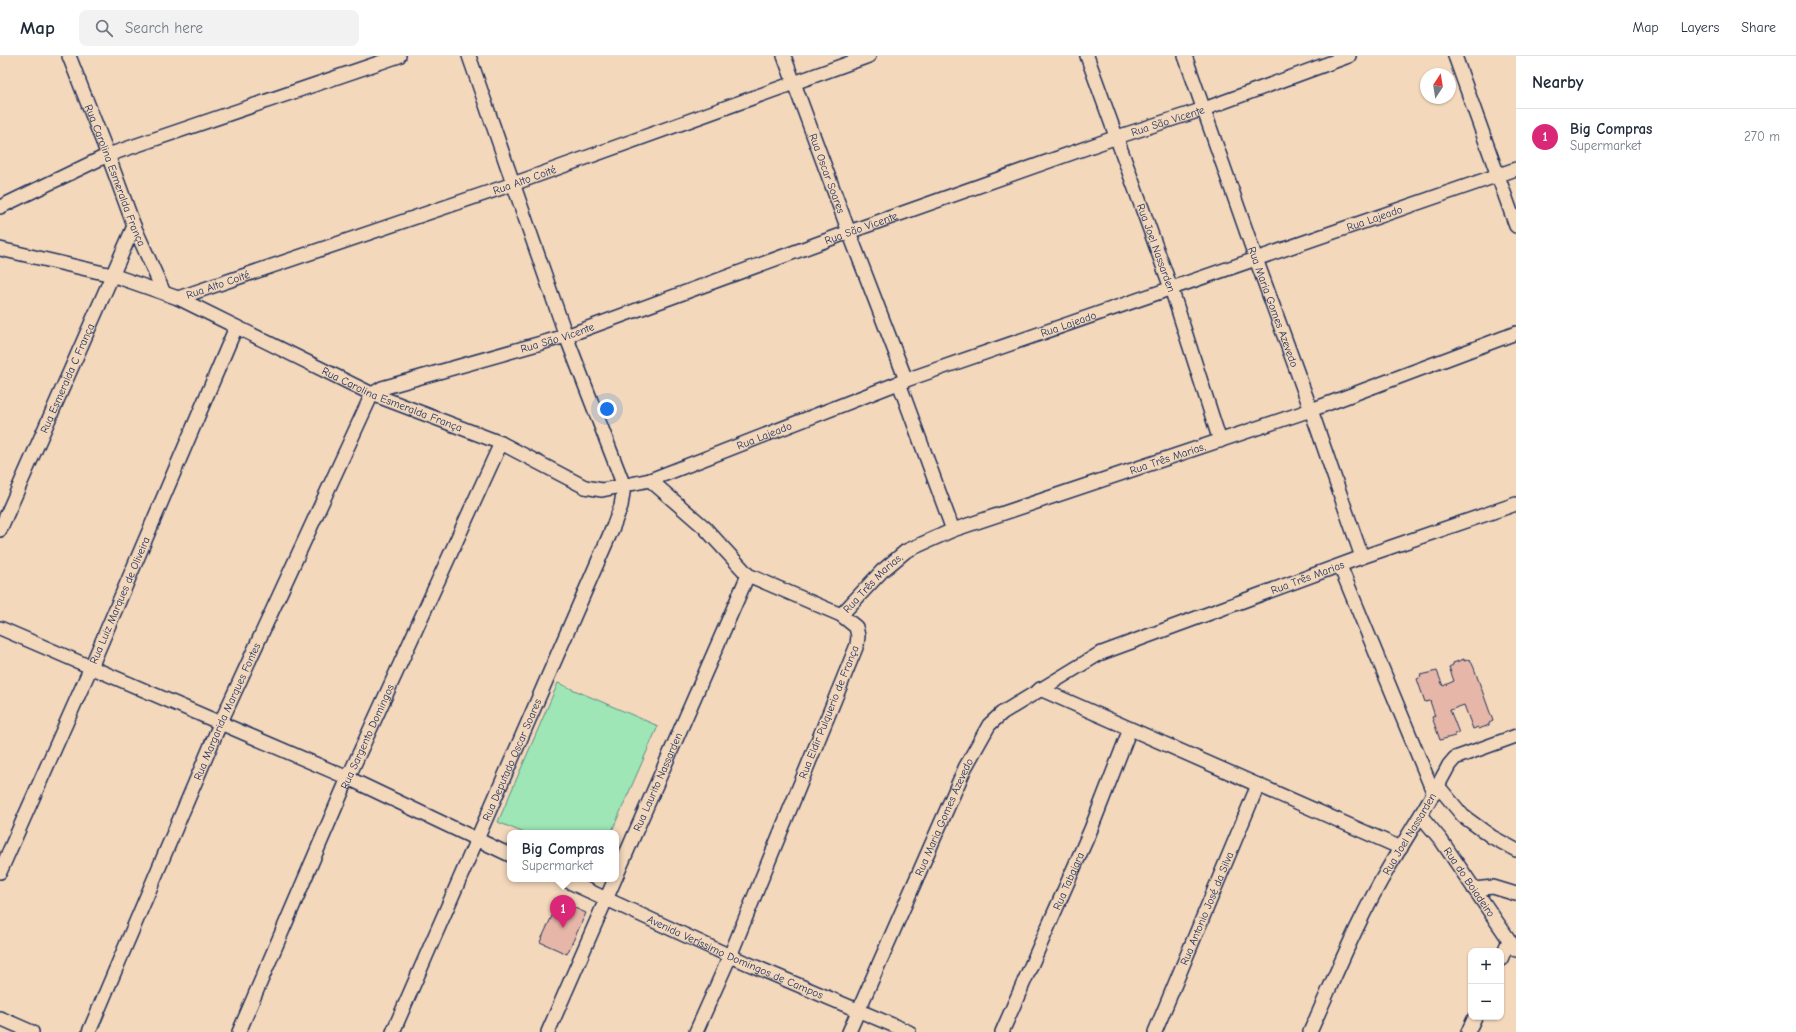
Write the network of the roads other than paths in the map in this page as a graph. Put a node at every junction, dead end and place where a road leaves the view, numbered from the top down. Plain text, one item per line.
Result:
1 (69, 56) edge
2 (399, 56) edge
3 (469, 56) edge
4 (784, 56) edge
5 (869, 56) edge
6 (1087, 56) edge
7 (1185, 56) edge
8 (1349, 56) edge
9 (1455, 56) edge
10 (794, 83) junction
11 (1204, 109) junction
12 (1117, 138) junction
13 (108, 155) junction
14 (1516, 169) edge
15 (1498, 176) junction
16 (513, 184) junction
17 (0, 207) edge
18 (134, 226) junction
19 (1516, 226) edge
20 (849, 232) junction
21 (0, 250) edge
22 (1256, 259) junction
23 (112, 275) junction
24 (1171, 288) junction
25 (164, 293) junction
26 (178, 298) junction
27 (236, 328) junction
28 (1516, 333) edge
29 (566, 336) junction
30 (903, 382) junction
31 (372, 394) junction
32 (1311, 410) junction
33 (1220, 441) junction
34 (501, 443) junction
35 (650, 480) junction
36 (624, 486) junction
37 (1516, 504) edge
38 (0, 530) edge
39 (953, 530) junction
40 (1362, 557) junction
41 (1340, 566) junction
42 (748, 575) junction
43 (841, 615) junction
44 (0, 628) edge
45 (1099, 654) joint
46 (91, 667) junction
47 (1040, 689) junction
48 (220, 724) junction
49 (1130, 729) junction
50 (1516, 736) edge
51 (348, 778) junction
52 (1258, 785) junction
53 (1436, 790) junction
54 (1421, 816) junction
55 (476, 840) junction
56 (1401, 848) junction
57 (1516, 850) edge
58 (507, 854) edge
59 (0, 872) edge
60 (619, 874) edge
61 (570, 882) edge
62 (615, 882) edge
63 (1474, 889) junction
64 (1516, 894) edge
65 (608, 899) junction
66 (1513, 945) edge
67 (730, 956) junction
68 (1504, 956) edge
69 (859, 1010) junction
70 (0, 1018) edge
71 (1474, 1020) edge
72 (32, 1032) edge
73 (89, 1032) edge
74 (239, 1032) edge
75 (393, 1032) edge
76 (548, 1032) edge
77 (696, 1032) edge
78 (849, 1032) edge
79 (909, 1032) edge
80 (1002, 1032) edge
81 (1155, 1032) edge
82 (1310, 1032) edge
83 (1468, 1032) edge

1 - 13 street, Rua Carolina Esmeralda França
2 - 13 street
3 - 16 street
4 - 10 street, Rua Oscar Soares
5 - 10 street, Rua Alto Coité
6 - 12 street, Rua Joel Nassarden
7 - 11 street, Rua Maria Gomes Azevedo
8 - 11 street, Rua São Vicente
9 - 15 street
10 - 16 street, Rua Alto Coité
10 - 20 street, Rua Oscar Soares
11 - 12 street, Rua São Vicente
11 - 22 street, Rua Maria Gomes Azevedo
12 - 20 street, Rua São Vicente
12 - 24 street, Rua Joel Nassarden
13 - 17 street
13 - 18 street, Rua Carolina Esmeralda França
14 - 15 street, Rua Lajeado
15 - 19 street
15 - 22 street, Rua Lajeado
16 - 26 street, Rua Alto Coité
16 - 29 street
18 - 23 street, Rua Esmeralda C França
18 - 25 street, Rua Carolina Esmeralda França
20 - 29 street, Rua São Vicente
20 - 30 street, Rua Oscar Soares
21 - 23 street, Rua Carolina Esmeralda França
22 - 24 street, Rua Lajeado
22 - 32 street, Rua Maria Gomes Azevedo
23 - 25 street, Rua Carolina Esmeralda França
23 - 38 street, Rua Esmeralda C França
24 - 30 street, Rua Lajeado
24 - 33 street, Rua Joel Nassarden
25 - 26 street, Rua Carolina Esmeralda França
26 - 27 street, Rua Carolina Esmeralda França
27 - 31 street, Rua Carolina Esmeralda França
27 - 46 street, Rua Luiz Marques de Oliveira
28 - 32 street, Rua Três Marias,
29 - 31 street, Rua São Vicente
29 - 36 street
30 - 35 street, Rua Lajeado
30 - 39 street, Rua Oscar Soares
31 - 34 street, Rua Carolina Esmeralda França
31 - 48 street, Rua Margarida Marques Fontes
32 - 33 street, Rua Três Marias,
32 - 40 street, Rua Maria Gomes Azevedo
33 - 39 street, Rua Três Marias,
34 - 36 street, Rua Carolina Esmeralda França
34 - 51 street, Rua Sargento Domingos
35 - 36 street, Rua Lajeado
35 - 42 street, Rua Eldir Pulquerio de França
36 - 55 street, Rua Deputado Oscar Soares
37 - 40 street, Rua Três Marias
39 - 43 street, Rua Três Marias,
40 - 41 street, Rua Três Marias
41 - 45 street, Rua Três Marias
41 - 53 street, Rua Joel Nassarden
42 - 43 street, Rua Eldir Pulquerio de França
42 - 60 street, Rua Laurito Nassarden
43 - 67 street, Rua Eldir Pulquerio de França
44 - 46 street
45 - 47 street, Rua Maria Gomes Azevedo
46 - 48 street
46 - 59 street, Rua Luiz Marques de Oliveira
47 - 49 street
47 - 69 street, Rua Maria Gomes Azevedo
48 - 51 street
48 - 73 street, Rua Margarida Marques Fontes
49 - 52 street
49 - 80 street, Rua Tabajara
50 - 53 street
51 - 55 street
51 - 74 street, Rua Sargento Domingos
52 - 56 street
52 - 81 street, Rua Antonio José da Silva
53 - 54 street, Rua Joel Nassarden
53 - 57 street
54 - 56 street, Rua Joel Nassarden
54 - 63 street, Rua do Boiadeiro
55 - 58 street
55 - 75 street, Rua Deputado Oscar Soares
56 - 82 street, Rua Joel Nassarden
61 - 65 street, Avenida Veríssimo Domingos de Campos
62 - 65 street, Rua Laurito Nassarden
63 - 64 street
63 - 66 street, Rua do Boiadeiro
65 - 67 street, Avenida Veríssimo Domingos de Campos
65 - 76 street, Rua Laurito Nassarden
66 - 68 street
67 - 69 street, Avenida Veríssimo Domingos de Campos
67 - 77 street, Rua Eldir Pulquerio de França
69 - 78 street, Rua Maria Gomes Azevedo
69 - 79 street, Avenida Veríssimo Domingos de Campos
70 - 72 street
71 - 83 street

